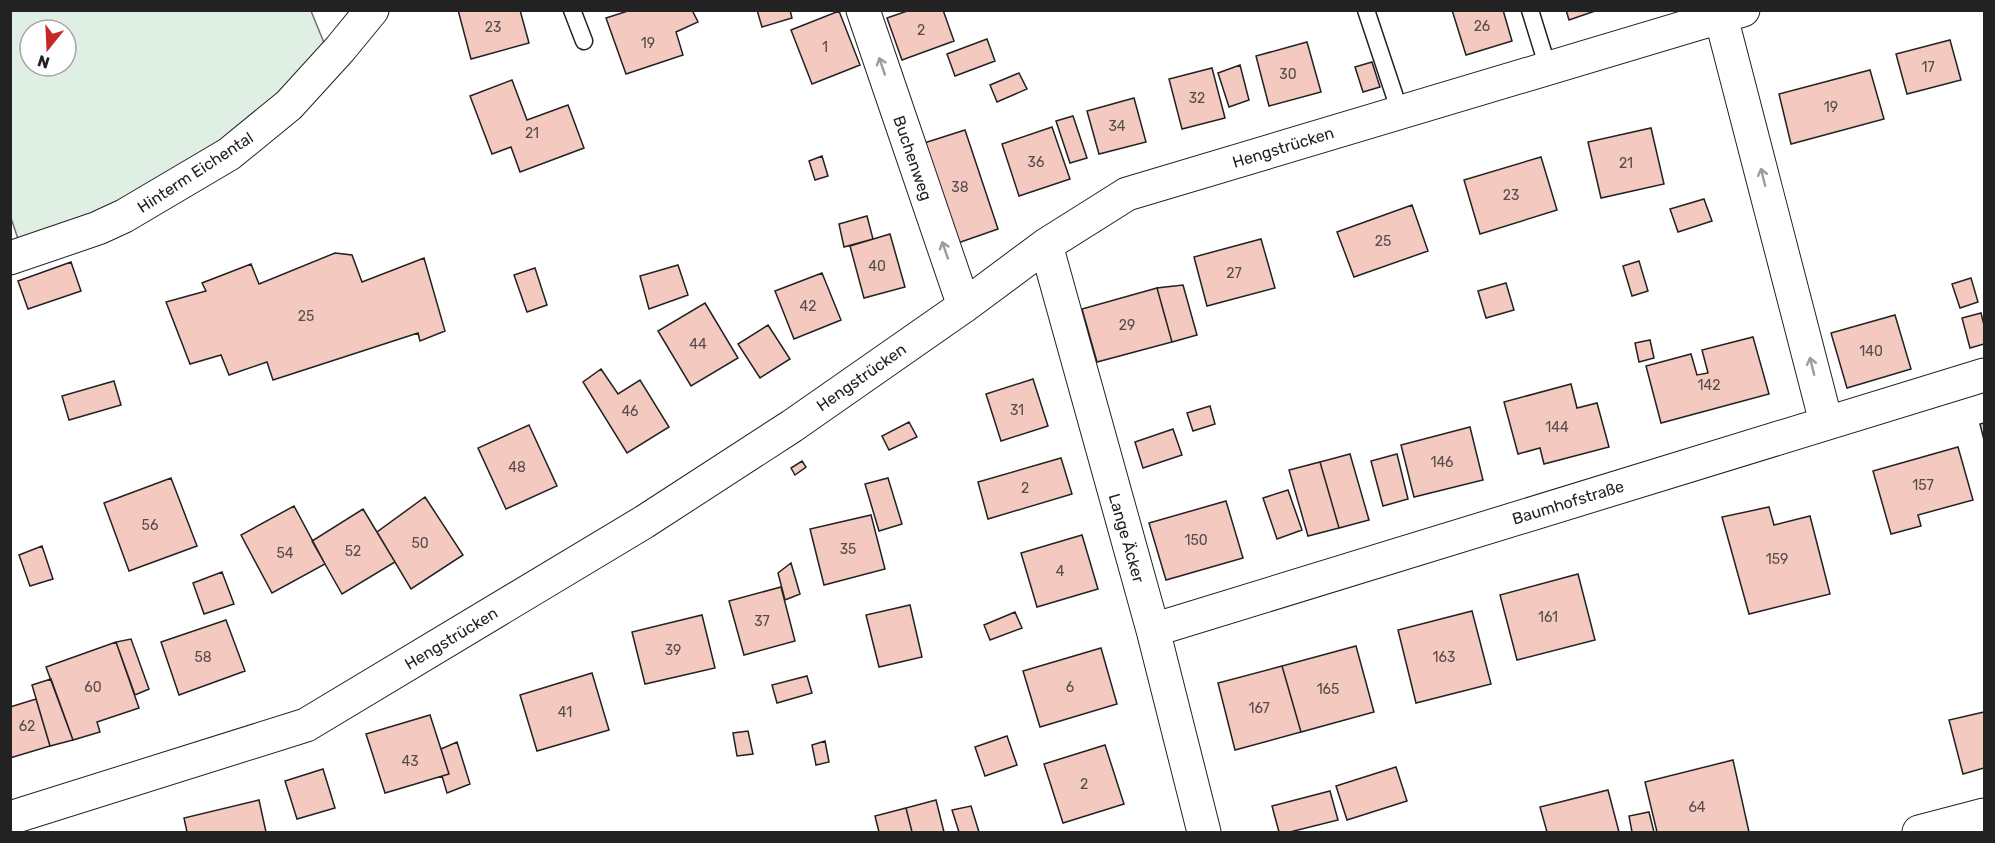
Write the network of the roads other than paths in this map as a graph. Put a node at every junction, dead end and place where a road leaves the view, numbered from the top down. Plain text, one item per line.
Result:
1 (372, 10) edge
2 (572, 10) edge
3 (863, 10) edge
4 (1366, 10) edge
5 (1530, 10) edge
6 (1732, 14) edge
7 (584, 41) dead end
8 (1548, 68) junction
9 (1400, 112) junction
10 (1046, 245) junction
11 (10, 258) edge
12 (964, 306) junction
13 (1984, 375) edge
14 (1826, 422) junction
15 (1153, 630) junction
16 (1984, 815) edge
17 (10, 818) edge
18 (1201, 832) edge
19 (1924, 832) edge

1 - 11 street, Hinterm Eichental
2 - 7 lane
12 -> 3 street, Buchenweg
4 - 9 lane
5 - 8 lane
6 - 8 street, Hengstrücken
14 -> 6 street
8 - 9 street, Hengstrücken
9 - 10 street, Hengstrücken
10 - 12 street, Hengstrücken
10 - 15 street, Lange Äcker
12 - 17 street, Hengstrücken
13 - 14 street, Baumhofstraße
14 - 15 street, Baumhofstraße
15 - 18 street, Lange Äcker
16 - 19 street

